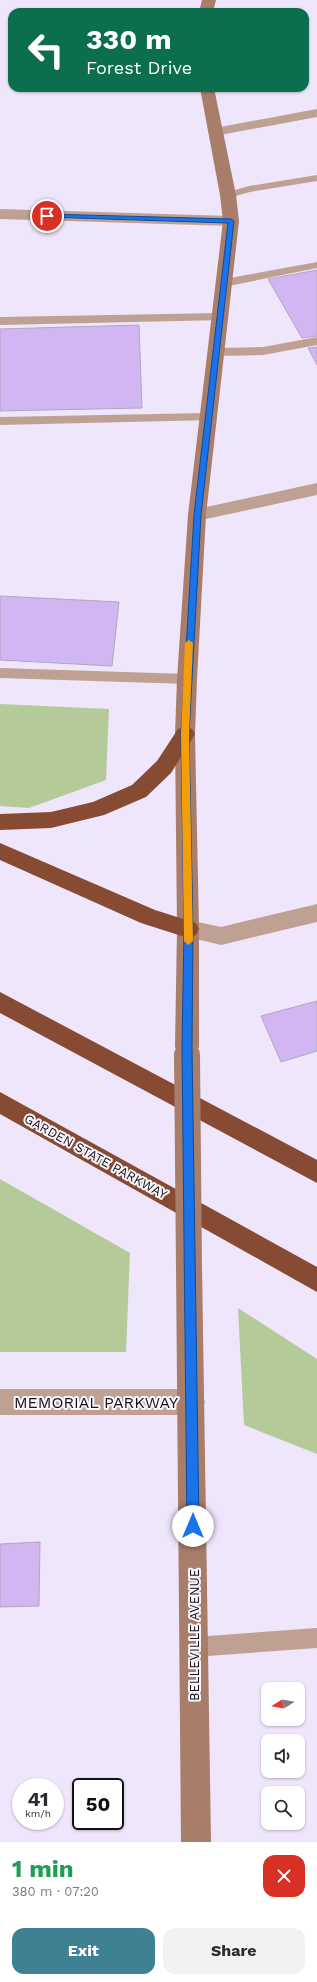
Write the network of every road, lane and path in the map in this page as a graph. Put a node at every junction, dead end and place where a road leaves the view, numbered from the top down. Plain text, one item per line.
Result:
1 (208, 92) edge
2 (317, 113) edge
3 (215, 132) junction
4 (317, 178) edge
5 (228, 195) junction
6 (0, 214) edge
7 (231, 221) junction
8 (317, 265) edge
9 (224, 283) junction
10 (220, 317) junction
11 (0, 321) edge
12 (317, 342) edge
13 (216, 352) junction
14 (208, 417) junction
15 (0, 421) edge
16 (317, 489) edge
17 (198, 515) junction
18 (0, 673) edge
19 (187, 679) junction
20 (185, 734) junction
21 (0, 822) edge
22 (0, 851) edge
23 (317, 913) edge
24 (188, 929) junction
25 (0, 1002) edge
26 (0, 1102) edge
27 (317, 1172) edge
28 (317, 1280) edge
29 (0, 1402) edge
30 (192, 1402) junction
31 (317, 1638) edge
32 (194, 1647) junction
33 (196, 1842) edge

1 - 3 main road, BELLEVILLE AVENUE
2 - 3 street
3 - 5 main road, BELLEVILLE AVENUE
4 - 5 lane
5 - 7 main road, BELLEVILLE AVENUE
6 - 7 street
7 - 9 main road, BELLEVILLE AVENUE
8 - 9 lane
9 - 10 main road, BELLEVILLE AVENUE
10 - 11 lane
10 - 13 main road, BELLEVILLE AVENUE
12 - 13 lane
13 - 14 main road, BELLEVILLE AVENUE
14 - 15 lane
14 - 17 main road, BELLEVILLE AVENUE
16 - 17 street
17 - 19 main road, BELLEVILLE AVENUE
18 - 19 lane
19 - 20 main road, BELLEVILLE AVENUE
20 - 21 highway
20 - 24 main road, BELLEVILLE AVENUE
22 - 24 highway
23 - 24 street
24 - 30 main road, BELLEVILLE AVENUE, bridge
25 - 27 highway
26 - 28 highway, GARDEN STATE PARKWAY
29 - 30 street, MEMORIAL PARKWAY
30 - 32 main road, BELLEVILLE AVENUE
31 - 32 lane
32 - 33 main road, BELLEVILLE AVENUE

